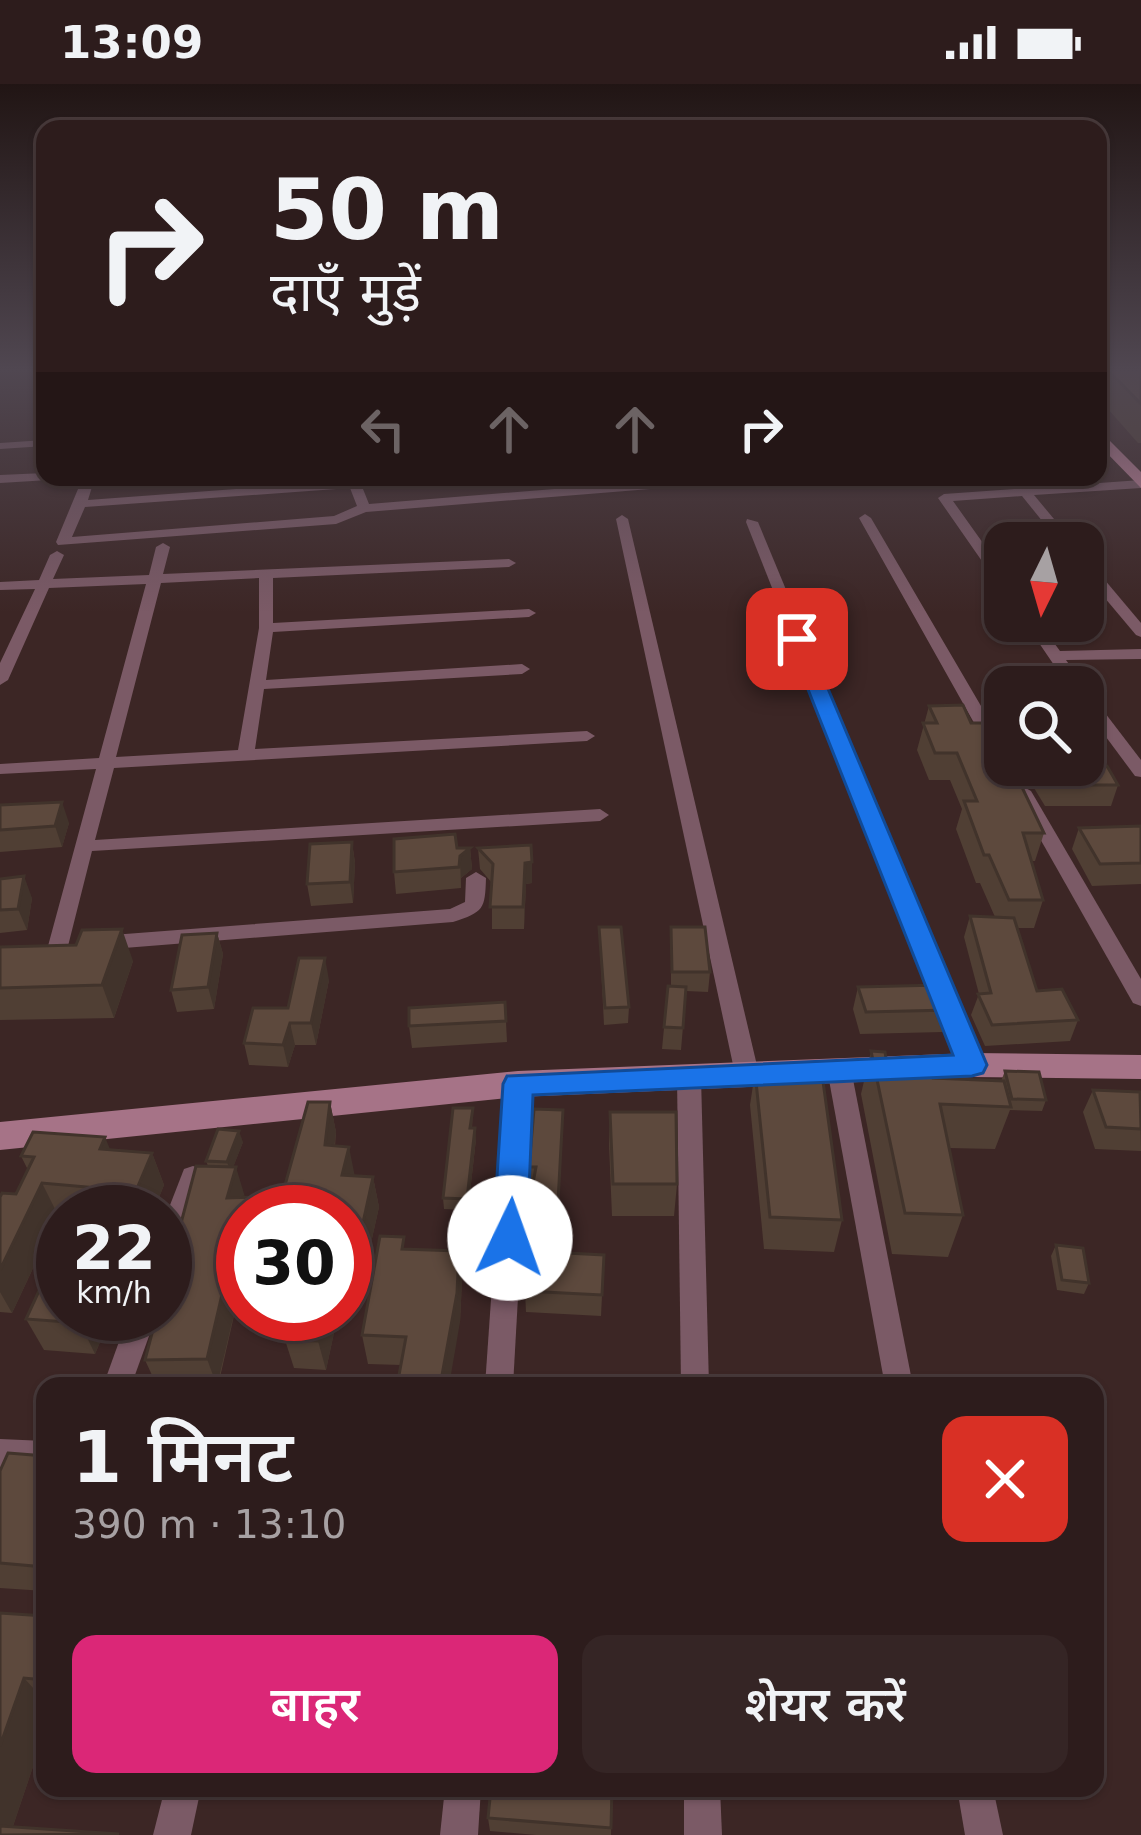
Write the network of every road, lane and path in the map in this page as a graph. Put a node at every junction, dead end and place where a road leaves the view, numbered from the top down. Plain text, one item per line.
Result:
1 (1112, 450) edge
2 (36, 477) edge
3 (0, 479) edge
4 (1141, 483) edge
5 (1107, 485) edge
6 (85, 486) edge
7 (286, 486) edge
8 (356, 486) edge
9 (637, 486) edge
10 (1097, 486) edge
11 (1024, 491) junction
12 (80, 504) junction
13 (364, 508) junction
14 (865, 518) dead end
15 (622, 519) dead end
16 (752, 522) dead end
17 (1049, 522) edge
18 (163, 547) dead end
19 (984, 547) edge
20 (57, 555) dead end
21 (509, 562) dead end
22 (266, 572) junction
23 (155, 577) junction
24 (44, 583) junction
25 (0, 586) edge
26 (1104, 588) edge
27 (529, 613) dead end
28 (266, 628) junction
29 (1141, 632) edge
30 (1046, 642) edge
31 (1141, 654) edge
32 (1056, 656) junction
33 (1063, 666) edge
34 (522, 669) dead end
35 (0, 680) edge
36 (257, 685) junction
37 (1104, 723) edge
38 (984, 726) edge
39 (586, 736) dead end
40 (246, 754) junction
41 (106, 763) junction
42 (0, 769) edge
43 (1141, 772) edge
44 (1019, 786) edge
45 (600, 815) dead end
46 (85, 846) junction
47 (476, 878) dead end
48 (1141, 998) edge
49 (972, 1065) junction
50 (1141, 1067) edge
51 (839, 1070) junction
52 (747, 1074) junction
53 (689, 1077) junction
54 (518, 1084) junction
55 (0, 1136) edge
56 (193, 1176) edge
57 (190, 1185) edge
58 (133, 1341) edge
59 (120, 1377) edge
60 (500, 1377) edge
61 (695, 1377) edge
62 (897, 1377) edge
63 (36, 1457) edge
64 (2, 1459) edge
65 (180, 1797) edge
66 (462, 1797) edge
67 (701, 1797) edge
68 (977, 1797) edge
69 (172, 1835) edge
70 (459, 1835) edge
71 (703, 1835) edge
72 (984, 1835) edge

1 - 4 main road
2 - 3 street
4 - 5 street
6 - 12 street
7 - 12 street
8 - 13 street
9 - 13 street
10 - 11 street
11 - 17 street
11 - 19 street
12 - 13 street
14 - 38 street
15 - 52 street
16 - 49 street
18 - 23 street
20 - 24 street
21 - 22 street
22 - 23 street
22 - 28 street
23 - 24 street
23 - 41 street
24 - 25 street
24 - 35 street
26 - 29 street
27 - 28 street
28 - 36 street
30 - 32 street
31 - 32 street
32 - 33 street
34 - 36 street
36 - 40 street
37 - 43 street
39 - 40 street
40 - 41 street
41 - 42 street
41 - 46 street
44 - 48 street
45 - 46 street
46 - 47 street
49 - 50 main road
49 - 51 main road
51 - 52 main road
51 - 62 street
52 - 53 main road
53 - 54 main road
53 - 61 street
54 - 55 main road
54 - 60 street
56 - 57 street
58 - 59 street
63 - 64 street
65 - 69 street
66 - 70 street
67 - 71 street
68 - 72 street

